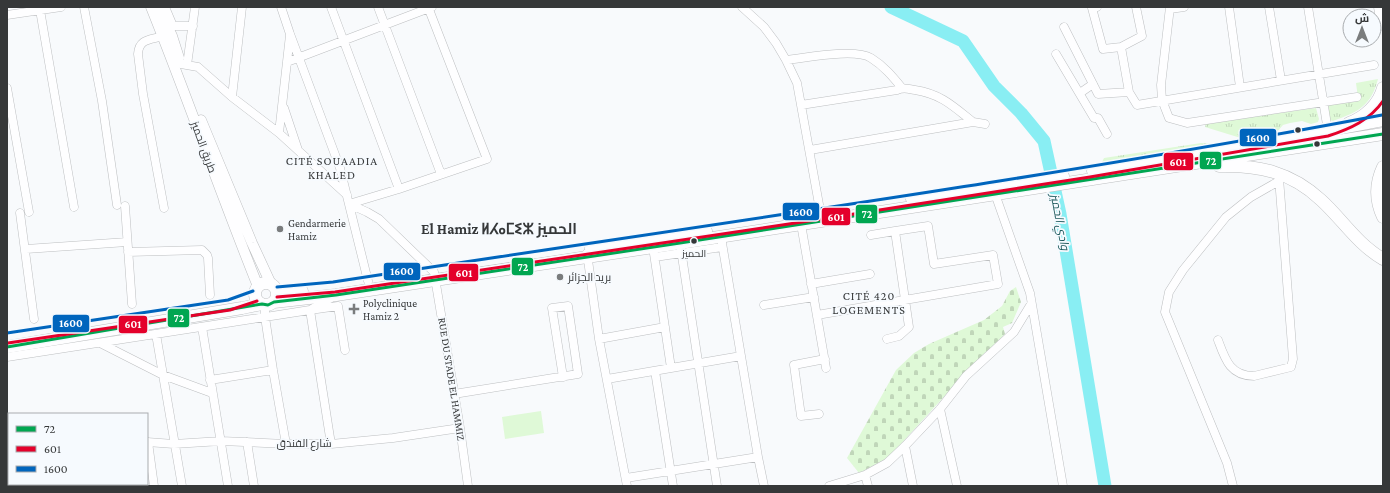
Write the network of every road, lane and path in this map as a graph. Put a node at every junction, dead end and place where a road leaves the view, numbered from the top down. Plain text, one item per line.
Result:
1 (61, 7) edge
2 (84, 7) edge
3 (151, 7) edge
4 (158, 7) edge
5 (166, 7) edge
6 (195, 7) edge
7 (242, 7) edge
8 (281, 7) edge
9 (331, 7) edge
10 (378, 7) edge
11 (430, 7) edge
12 (742, 7) edge
13 (1097, 7) edge
14 (1136, 7) edge
15 (1184, 7) edge
16 (1229, 7) edge
17 (1269, 7) edge
18 (1308, 7) edge
19 (1380, 7) edge
20 (1170, 8) edge
21 (40, 10) junction
22 (7, 15) edge
23 (1383, 24) edge
24 (385, 25) junction
25 (193, 26) junction
26 (1064, 27) dead end
27 (168, 29) junction
28 (290, 34) junction
29 (344, 40) junction
30 (1121, 47) junction
31 (1056, 54) dead end
32 (299, 58) junction
33 (786, 60) junction
34 (286, 62) junction
35 (184, 64) junction
36 (1374, 65) dead end
37 (1319, 75) junction
38 (1281, 80) junction
39 (1093, 84) junction
40 (1240, 87) junction
41 (7, 88) edge
42 (902, 88) junction
43 (1383, 88) edge
44 (1129, 92) junction
45 (1080, 93) junction
46 (1357, 97) dead end
47 (232, 98) junction
48 (1162, 100) junction
49 (1323, 102) junction
50 (283, 105) junction
51 (801, 105) junction
52 (1383, 120) edge
53 (973, 122) junction
54 (985, 124) dead end
55 (1328, 131) junction
56 (279, 133) junction
57 (1107, 134) dead end
58 (1383, 134) edge
59 (810, 150) junction
60 (298, 151) junction
61 (1176, 166) junction
62 (1383, 167) edge
63 (441, 174) junction
64 (1094, 175) junction
65 (1279, 178) junction
66 (399, 189) junction
67 (994, 191) junction
68 (347, 195) junction
69 (349, 204) junction
70 (74, 207) dead end
71 (164, 208) dead end
72 (30, 212) dead end
73 (20, 213) dead end
74 (821, 217) junction
75 (1383, 217) edge
76 (801, 224) junction
77 (895, 231) junction
78 (871, 235) dead end
79 (127, 242) junction
80 (721, 242) junction
81 (680, 248) junction
82 (26, 249) junction
83 (128, 252) junction
84 (586, 252) junction
85 (654, 252) junction
86 (1383, 259) edge
87 (870, 274) dead end
88 (435, 275) junction
89 (368, 281) junction
90 (812, 284) junction
91 (268, 292) junction
92 (210, 295) dead end
93 (336, 295) junction
94 (814, 297) junction
95 (906, 300) junction
96 (132, 304) dead end
97 (1031, 304) junction
98 (764, 305) dead end
99 (310, 310) junction
100 (817, 315) junction
101 (265, 317) junction
102 (34, 319) dead end
103 (202, 327) junction
104 (665, 327) junction
105 (156, 334) junction
106 (7, 338) edge
107 (599, 339) junction
108 (886, 339) dead end
109 (1218, 340) dead end
110 (100, 343) junction
111 (7, 347) edge
112 (345, 350) dead end
113 (740, 356) junction
114 (7, 357) edge
115 (698, 363) junction
116 (671, 368) junction
117 (273, 370) junction
118 (655, 371) junction
119 (163, 375) junction
120 (563, 377) junction
121 (606, 379) junction
122 (210, 380) junction
123 (212, 393) junction
124 (454, 394) junction
125 (940, 408) junction
126 (819, 414) dead end
127 (460, 428) junction
128 (221, 441) junction
129 (148, 442) edge
130 (247, 442) junction
131 (174, 444) junction
132 (286, 444) junction
133 (331, 444) junction
134 (905, 446) junction
135 (148, 448) edge
136 (758, 457) junction
137 (713, 464) junction
138 (670, 472) junction
139 (865, 474) junction
140 (626, 482) edge
141 (154, 486) edge
142 (182, 486) edge
143 (228, 486) edge
144 (254, 486) edge
145 (468, 486) edge
146 (673, 486) edge
147 (717, 486) edge
148 (764, 486) edge
149 (829, 486) edge
150 (868, 486) edge
151 (913, 486) edge
152 (957, 486) edge
153 (1063, 486) edge
154 (1233, 486) edge

1 - 21 street
2 - 79 street
3 - 27 main road, طريق الحميز
4 - 27 main road, طريق الحميز
5 - 27 street
6 - 25 street
7 - 47 street
8 - 28 street
9 - 29 street
10 - 24 street
11 - 24 street
11 - 63 street
12 - 33 street
13 - 30 street
14 - 30 street
15 - 20 street
16 - 40 street
17 - 38 street
18 - 37 street
19 - 23 highway
20 - 48 street
21 - 22 street
21 - 70 street
24 - 29 street
24 - 63 street
25 - 27 street
25 - 35 street
26 - 39 street
27 - 35 main road, طريق الحميز
27 - 71 street
27 - 91 main road, طريق الحميز
28 - 32 street
28 - 34 street
29 - 32 street
29 - 66 street
30 - 44 street
31 - 45 street
32 - 34 street
32 - 68 street
33 - 42 street
33 - 51 street
34 - 50 street
35 - 47 street
35 - 91 main road, طريق الحميز
36 - 37 street
37 - 38 street
37 - 49 street
38 - 40 street
39 - 44 street
39 - 45 street
40 - 48 street
41 - 72 street
42 - 51 street
42 - 53 street
43 - 55 highway
44 - 48 street
45 - 57 street
46 - 49 street
47 - 56 street
48 - 49 street
49 - 55 street
50 - 56 street
50 - 60 street
51 - 59 street
52 - 55 highway
53 - 54 street
53 - 59 street
55 - 64 highway
56 - 60 street
58 - 61 highway
59 - 74 street
60 - 68 street
61 - 64 highway
61 - 65 highway
62 - 75 highway
63 - 66 street
64 - 67 highway
65 - 86 highway
65 - 109 street
65 - 154 street
66 - 69 street
67 - 74 highway
67 - 97 street
68 - 69 street
69 - 88 street
69 - 89 street
73 - 82 street
74 - 76 highway
74 - 84 highway
76 - 80 highway
76 - 90 street
77 - 78 street
77 - 95 street
77 - 95 street
79 - 82 street
79 - 83 street
80 - 81 highway
80 - 113 street
81 - 85 highway
81 - 115 street
82 - 102 street
83 - 92 street
83 - 96 street
84 - 85 highway
84 - 88 highway
84 - 107 street
85 - 104 street
87 - 90 street
88 - 89 highway
88 - 93 highway
88 - 124 street, RUE DU STADE EL HAMMIZ
89 - 91 highway
90 - 94 street
91 - 93 highway
91 - 101 street
91 - 106 highway
91 - 111 highway
93 - 99 street
94 - 98 street
94 - 100 street
95 - 100 street
95 - 108 street
97 - 125 street
97 - 153 street
99 - 101 street
99 - 112 street
99 - 133 street
100 - 126 street
101 - 103 street
101 - 117 street
103 - 105 street
103 - 122 street
104 - 107 street
104 - 116 street
105 - 110 street
105 - 119 street
107 - 121 street
110 - 114 street
110 - 119 street
113 - 115 street
113 - 136 street
115 - 116 street
115 - 137 street
116 - 118 street
117 - 122 street
117 - 132 street
118 - 121 street
118 - 138 street
119 - 123 street
119 - 131 street
120 - 120 street
120 - 124 street
121 - 140 street
122 - 123 street
123 - 128 street
124 - 127 street, RUE DU STADE EL HAMMIZ
125 - 134 street
125 - 152 street
127 - 133 street, شارع الفندق
127 - 145 street, RUE DU STADE EL HAMMIZ
128 - 130 street, شارع الفندق
128 - 131 street, شارع الفندق
128 - 143 street
129 - 131 street, شارع الفندق
130 - 132 street, شارع الفندق
130 - 144 street
131 - 142 street
132 - 133 street, شارع الفندق
134 - 139 street
134 - 151 street
135 - 141 street
136 - 137 street
136 - 148 street
137 - 138 street
137 - 147 street
138 - 140 street
138 - 146 street
139 - 149 street
139 - 150 street

